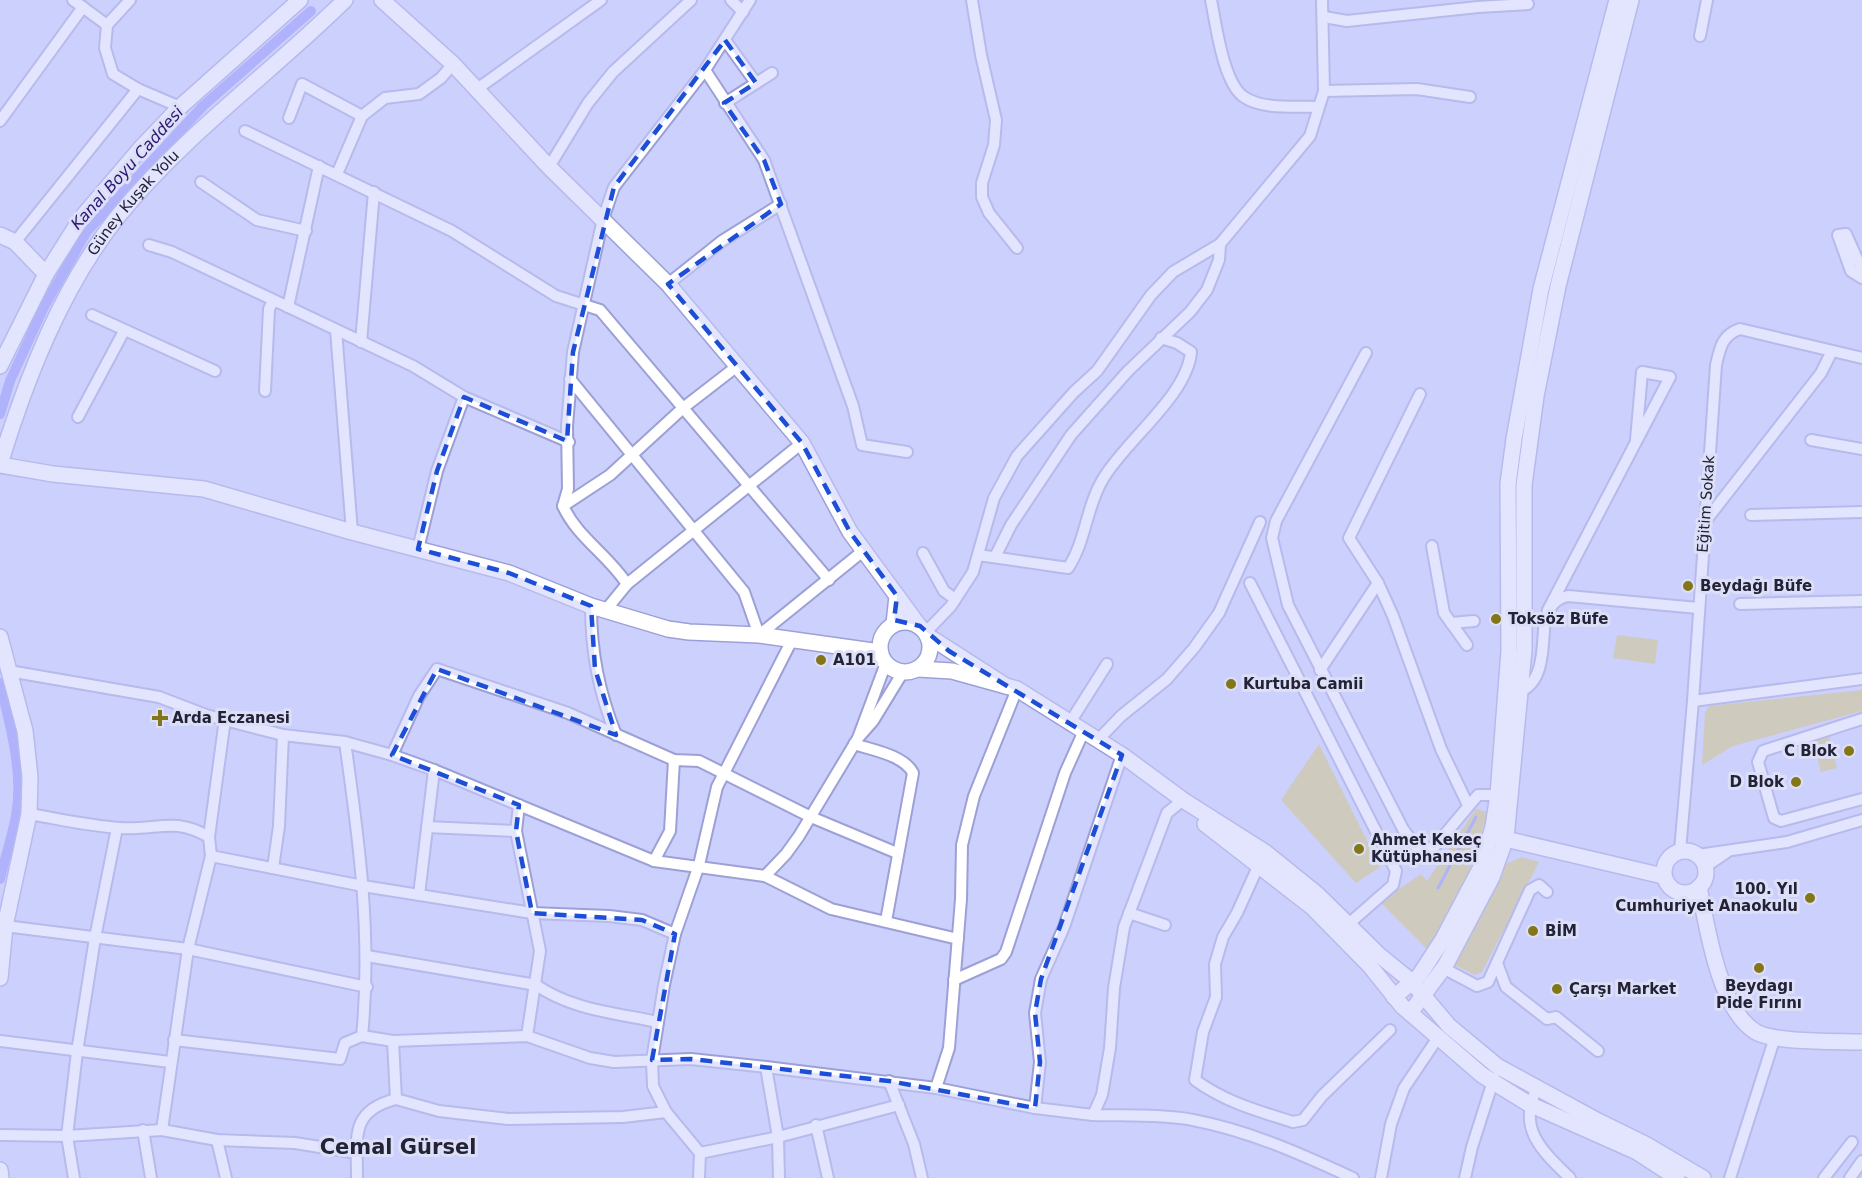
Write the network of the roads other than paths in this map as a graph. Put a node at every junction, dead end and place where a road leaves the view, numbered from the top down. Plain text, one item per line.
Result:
1 (73, 0) edge
2 (130, 0) edge
3 (300, 0) edge
4 (382, 0) edge
5 (691, 0) edge
6 (731, 0) edge
7 (750, 0) edge
8 (972, 0) edge
9 (1211, 0) edge
10 (1322, 0) edge
11 (1617, 0) edge
12 (1631, 0) edge
13 (1707, 0) edge
14 (593, 2) edge
15 (337, 4) edge
16 (1528, 4) dead end
17 (83, 7) junction
18 (743, 12) junction
19 (1324, 18) junction
20 (107, 25) junction
21 (1700, 36) dead end
22 (725, 40) junction
23 (453, 64) junction
24 (705, 70) junction
25 (772, 73) dead end
26 (756, 83) junction
27 (138, 89) junction
28 (477, 89) junction
29 (1324, 91) junction
30 (1470, 97) dead end
31 (725, 103) junction
32 (180, 107) junction
33 (1318, 107) junction
34 (362, 116) junction
35 (289, 118) dead end
36 (0, 121) edge
37 (245, 131) dead end
38 (319, 166) junction
39 (549, 167) junction
40 (337, 174) junction
41 (201, 182) dead end
42 (374, 192) junction
43 (781, 204) junction
44 (603, 219) junction
45 (306, 231) junction
46 (0, 235) edge
47 (15, 242) junction
48 (149, 244) dead end
49 (1220, 244) junction
50 (1017, 248) dead end
51 (1862, 270) edge
52 (46, 274) junction
53 (1862, 278) edge
54 (668, 284) junction
55 (273, 301) junction
56 (582, 304) junction
57 (288, 307) junction
58 (92, 315) dead end
59 (336, 330) junction
60 (124, 331) junction
61 (1161, 338) junction
62 (361, 342) junction
63 (1832, 351) junction
64 (1366, 353) dead end
65 (1862, 358) edge
66 (0, 366) edge
67 (736, 367) junction
68 (214, 371) dead end
69 (570, 379) junction
70 (265, 391) dead end
71 (1420, 394) dead end
72 (464, 397) junction
73 (683, 408) junction
74 (78, 417) dead end
75 (1636, 440) junction
76 (1811, 440) dead end
77 (569, 442) junction
78 (802, 443) junction
79 (3, 445) edge
80 (1862, 449) edge
81 (632, 452) junction
82 (907, 452) dead end
83 (0, 464) edge
84 (748, 487) junction
85 (563, 506) junction
86 (1862, 512) edge
87 (1751, 514) dead end
88 (1260, 522) dead end
89 (1704, 523) junction
90 (352, 532) junction
91 (695, 532) junction
92 (1432, 546) dead end
93 (418, 549) junction
94 (863, 551) junction
95 (923, 553) dead end
96 (978, 555) junction
97 (995, 557) junction
98 (829, 580) junction
99 (1250, 582) dead end
100 (1378, 583) junction
101 (627, 584) junction
102 (897, 596) junction
103 (955, 599) junction
104 (1862, 601) edge
105 (1740, 604) dead end
106 (1698, 608) junction
107 (598, 609) junction
108 (1548, 610) junction
109 (1474, 621) dead end
110 (1451, 623) junction
111 (894, 624) junction
112 (924, 631) junction
113 (759, 635) junction
114 (0, 637) edge
115 (792, 640) junction
116 (1467, 645) dead end
117 (883, 657) junction
118 (1107, 664) dead end
119 (918, 669) junction
120 (1320, 670) junction
121 (9, 671) junction
122 (903, 672) junction
123 (1862, 679) edge
124 (1011, 688) junction
125 (1521, 691) junction
126 (1693, 701) junction
127 (1862, 718) edge
128 (225, 719) junction
129 (1069, 724) junction
130 (1083, 732) junction
131 (283, 735) junction
132 (616, 735) junction
133 (856, 741) junction
134 (1097, 741) junction
135 (345, 742) junction
136 (392, 755) junction
137 (1122, 755) junction
138 (674, 760) junction
139 (434, 770) junction
140 (723, 773) junction
141 (1498, 795) junction
142 (1862, 799) edge
143 (1183, 800) junction
144 (519, 805) junction
145 (1468, 805) junction
146 (28, 814) junction
147 (811, 818) junction
148 (1862, 820) edge
149 (427, 827) junction
150 (117, 828) junction
151 (516, 831) junction
152 (209, 837) junction
153 (1499, 837) junction
154 (1265, 852) junction
155 (897, 853) junction
156 (211, 856) junction
157 (1693, 856) junction
158 (654, 861) junction
159 (699, 865) junction
160 (1258, 866) junction
161 (273, 868) junction
162 (1664, 869) junction
163 (765, 876) junction
164 (363, 886) junction
165 (1693, 890) junction
166 (1547, 892) dead end
167 (419, 895) junction
168 (532, 913) junction
169 (1129, 913) junction
170 (886, 921) junction
171 (1165, 925) dead end
172 (5, 926) junction
173 (1343, 929) junction
174 (675, 934) junction
175 (95, 938) junction
176 (958, 939) junction
177 (188, 949) junction
178 (367, 956) junction
179 (1497, 963) junction
180 (1443, 968) junction
181 (0, 978) edge
182 (954, 980) junction
183 (1411, 981) junction
184 (536, 985) junction
185 (367, 987) junction
186 (1425, 995) junction
187 (1395, 996) junction
188 (1410, 1013) junction
189 (658, 1022) junction
190 (1390, 1030) dead end
191 (362, 1036) junction
192 (527, 1036) junction
193 (1439, 1036) junction
194 (1775, 1036) junction
195 (174, 1040) junction
196 (0, 1041) edge
197 (393, 1041) junction
198 (1862, 1042) edge
199 (1598, 1051) dead end
200 (77, 1052) junction
201 (652, 1060) junction
202 (170, 1062) junction
203 (1497, 1066) junction
204 (766, 1067) junction
205 (889, 1081) junction
206 (1493, 1082) junction
207 (936, 1088) junction
208 (1538, 1088) junction
209 (396, 1099) junction
210 (1529, 1104) junction
211 (899, 1105) junction
212 (1035, 1108) junction
213 (666, 1112) junction
214 (1092, 1115) junction
215 (816, 1125) junction
216 (143, 1130) junction
217 (162, 1130) junction
218 (0, 1135) edge
219 (67, 1136) junction
220 (778, 1137) junction
221 (217, 1140) junction
222 (1852, 1142) dead end
223 (357, 1153) junction
224 (700, 1153) junction
225 (1862, 1161) edge
226 (0, 1170) edge
227 (1, 1178) edge
228 (74, 1178) edge
229 (151, 1178) edge
230 (226, 1178) edge
231 (357, 1178) edge
232 (699, 1178) edge
233 (778, 1178) edge
234 (828, 1178) edge
235 (922, 1178) edge
236 (1353, 1178) edge
237 (1382, 1178) edge
238 (1465, 1178) edge
239 (1570, 1178) edge
240 (1677, 1178) edge
241 (1704, 1178) edge
242 (1730, 1178) edge
243 (1824, 1178) edge
244 (1850, 1178) edge

1 - 17 street
2 - 20 street
3 - 32 main road, Güney Kuşak Yolu
4 - 23 main road
5 - 39 street
6 - 18 street
7 - 18 street
8 - 50 street
9 - 33 street
10 - 19 street
11 - 141 main road
12 - 125 main road
13 - 21 street
14 - 28 street
15 - 79 main road, Güney Kuşak Yolu
16 - 19 street
17 - 20 street
17 - 36 street
18 - 22 street
19 - 29 street
20 - 27 street
22 - 24 street
22 - 26 street
23 - 28 main road
23 - 34 street
24 - 31 street
24 - 44 street
25 - 26 street
26 - 31 street
27 - 32 street
27 - 47 street
28 - 39 main road
29 - 30 street
29 - 33 street
31 - 43 street
32 - 52 main road, Güney Kuşak Yolu
33 - 49 street
34 - 35 street
34 - 40 street
37 - 38 street
38 - 40 street
38 - 45 street
39 - 44 main road
40 - 42 street
41 - 45 street
42 - 56 street
42 - 62 street
43 - 54 street
43 - 82 street
44 - 54 main road
44 - 56 street
45 - 57 street
46 - 47 main road
47 - 52 main road
48 - 55 street
49 - 61 street
49 - 96 street
51 - 53 street
52 - 66 main road, Güney Kuşak Yolu
54 - 67 main road
55 - 57 street
55 - 70 street
56 - 69 street
56 - 73 street
57 - 59 street
58 - 60 street
59 - 62 street
59 - 90 street
60 - 68 street
60 - 74 street
61 - 97 street
61 - 97 street
62 - 72 street
63 - 65 street, Eğitim Sokak
63 - 89 street
63 - 89 street, Eğitim Sokak
64 - 120 street
67 - 73 street
67 - 78 main road
69 - 77 street
69 - 81 street
71 - 100 street
72 - 77 street
72 - 93 street
73 - 81 street
73 - 84 street
75 - 75 street
75 - 108 street
76 - 80 street
77 - 85 street
78 - 84 street
78 - 94 main road
79 - 83 main road, Güney Kuşak Yolu
81 - 85 street
81 - 91 street
83 - 90 main road
84 - 91 street
84 - 98 street
85 - 101 street
86 - 87 street
88 - 134 street
89 - 106 street, Eğitim Sokak
90 - 93 main road
91 - 101 street
91 - 113 street
92 - 110 street
93 - 107 main road
94 - 98 street
94 - 102 main road
95 - 103 street
96 - 97 street
96 - 103 street
98 - 113 street
99 - 173 street
100 - 120 street
100 - 145 street
101 - 107 street
102 - 111 main road
102 - 112 main road
103 - 112 street
104 - 105 street
106 - 108 street
106 - 126 street, Eğitim Sokak
107 - 113 main road
107 - 132 street
108 - 125 street
109 - 110 street
110 - 116 street
111 - 112 main road
111 - 117 main road
112 - 119 main road
112 - 124 main road
113 - 115 main road
114 - 121 main road
115 - 117 main road
115 - 140 street
117 - 122 main road
117 - 133 street
118 - 129 street
119 - 122 main road
119 - 124 main road
120 - 145 street
121 - 128 street
121 - 146 main road
122 - 133 street
123 - 126 street
124 - 129 main road
124 - 176 street
125 - 153 main road
126 - 157 street, Eğitim Sokak
127 - 142 street
128 - 131 street
128 - 152 street
129 - 130 main road
130 - 134 main road
130 - 182 street
131 - 135 street
131 - 161 street
132 - 136 street
132 - 138 street
133 - 147 street
133 - 155 street
134 - 137 main road
135 - 136 street
135 - 164 street
136 - 139 street
137 - 143 main road
137 - 212 street
138 - 140 street
138 - 158 street
139 - 144 street
139 - 149 street
140 - 147 street
140 - 159 street
141 - 145 street
141 - 153 main road
143 - 154 main road
143 - 160 main road
143 - 169 street
144 - 151 street
144 - 158 street
146 - 150 street
146 - 172 main road
147 - 155 street
147 - 163 street
148 - 157 street
149 - 151 street
149 - 167 street
150 - 152 street
150 - 175 street
151 - 168 street
152 - 156 street
153 - 162 main road
153 - 180 main road
153 - 183 main road
154 - 160 street
154 - 173 main road
155 - 170 street
156 - 161 street
156 - 177 street
157 - 162 main road
157 - 165 main road
158 - 159 street
159 - 163 street
159 - 174 street
160 - 173 main road
160 - 190 street
161 - 164 street
162 - 165 main road
163 - 170 street
164 - 167 street
164 - 178 street
165 - 194 main road
166 - 179 street
167 - 168 street
168 - 174 street
168 - 184 street
169 - 171 street
169 - 214 street
170 - 176 street
172 - 175 street
172 - 181 main road
173 - 183 main road
173 - 187 main road
174 - 189 street
175 - 177 street
175 - 200 street
176 - 182 street
177 - 185 street
177 - 195 street
178 - 184 street
178 - 185 street
179 - 180 street
179 - 199 street
180 - 186 main road
182 - 207 street
183 - 186 main road
183 - 187 main road
184 - 189 street
184 - 192 street
185 - 191 street
186 - 188 main road
186 - 203 main road
187 - 188 main road
188 - 193 main road
189 - 201 street
191 - 195 street
191 - 197 street
192 - 197 street
192 - 201 street
193 - 206 main road
193 - 237 street
194 - 198 main road
194 - 242 street
195 - 202 street
196 - 200 street
197 - 209 street
200 - 202 street
200 - 219 street
201 - 204 street
201 - 213 street
202 - 217 street
203 - 206 street
203 - 208 main road
204 - 205 street
204 - 220 street
205 - 207 street
205 - 211 street
206 - 210 main road
206 - 238 street
207 - 212 street
208 - 210 street
208 - 241 main road
209 - 213 street
209 - 223 street
210 - 239 street
210 - 240 main road
211 - 215 street
211 - 235 street
212 - 214 street
213 - 224 street
214 - 236 street
215 - 220 street
215 - 234 street
216 - 217 street
216 - 219 street
216 - 229 street
217 - 221 street
218 - 219 street
219 - 228 street
220 - 224 street
220 - 233 street
221 - 223 street
221 - 230 street
222 - 243 street
223 - 231 street
224 - 232 street
225 - 244 street
226 - 227 main road

